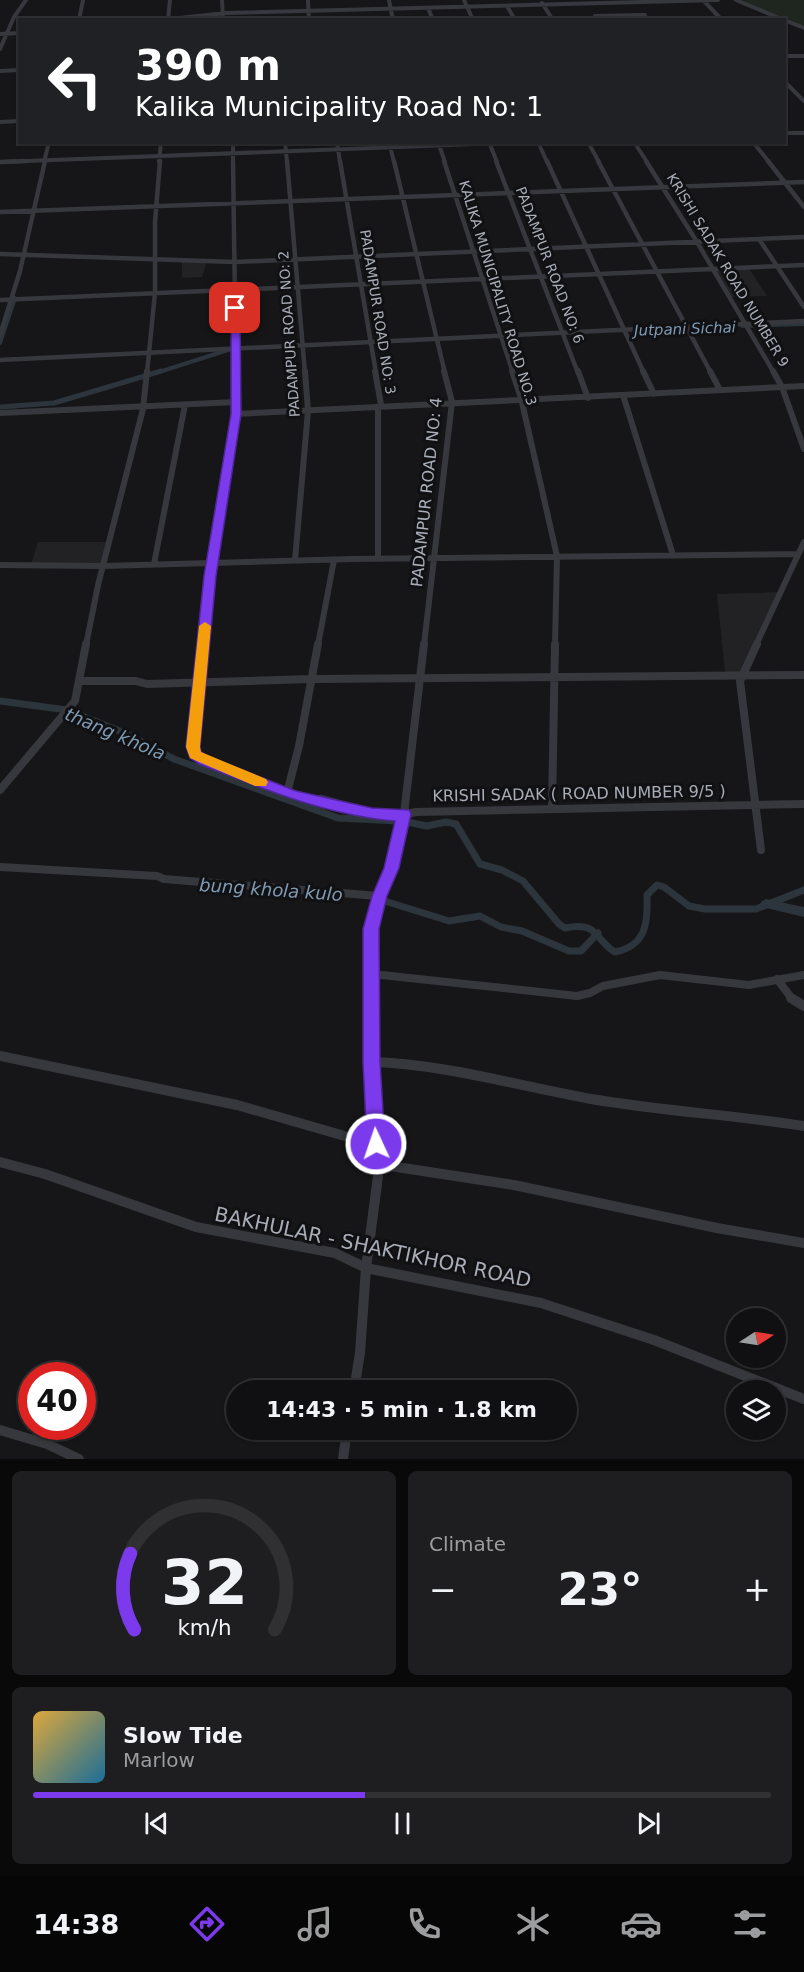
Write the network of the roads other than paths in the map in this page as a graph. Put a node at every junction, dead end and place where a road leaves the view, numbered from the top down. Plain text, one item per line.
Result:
1 (26, 0) edge
2 (83, 0) edge
3 (170, 0) edge
4 (222, 0) edge
5 (308, 0) edge
6 (389, 0) edge
7 (464, 0) edge
8 (540, 0) edge
9 (704, 0) edge
10 (718, 0) edge
11 (736, 0) edge
12 (633, 1) edge
13 (544, 5) junction
14 (507, 6) junction
15 (466, 7) junction
16 (428, 8) junction
17 (391, 9) junction
18 (309, 11) junction
19 (266, 12) junction
20 (222, 14) junction
21 (645, 15) junction
22 (594, 16) dead end
23 (203, 17) edge
24 (79, 18) edge
25 (168, 18) edge
26 (186, 18) edge
27 (223, 18) edge
28 (266, 18) edge
29 (309, 18) edge
30 (393, 18) edge
31 (432, 18) edge
32 (472, 18) edge
33 (514, 18) edge
34 (552, 18) edge
35 (610, 18) edge
36 (648, 18) edge
37 (720, 18) edge
38 (777, 18) edge
39 (786, 21) edge
40 (804, 28) edge
41 (18, 33) edge
42 (0, 34) edge
43 (8, 34) junction
44 (0, 50) edge
45 (786, 56) edge
46 (804, 56) edge
47 (18, 70) edge
48 (0, 71) edge
49 (786, 83) edge
50 (791, 94) dead end
51 (797, 94) junction
52 (804, 94) edge
53 (804, 101) edge
54 (18, 121) edge
55 (0, 122) edge
56 (786, 133) edge
57 (804, 133) edge
58 (50, 144) edge
59 (161, 144) edge
60 (233, 144) edge
61 (285, 144) edge
62 (338, 144) edge
63 (439, 144) edge
64 (489, 144) edge
65 (539, 144) edge
66 (589, 144) edge
67 (635, 144) edge
68 (755, 144) edge
69 (390, 145) edge
70 (339, 149) junction
71 (286, 151) junction
72 (233, 153) junction
73 (159, 156) junction
74 (46, 161) junction
75 (0, 162) edge
76 (804, 182) edge
77 (785, 183) junction
78 (662, 187) junction
79 (614, 189) junction
80 (562, 192) junction
81 (509, 193) junction
82 (455, 195) junction
83 (403, 197) junction
84 (347, 199) junction
85 (291, 201) junction
86 (234, 203) junction
87 (156, 206) junction
88 (804, 207) edge
89 (34, 210) junction
90 (0, 212) edge
91 (804, 237) edge
92 (759, 239) junction
93 (697, 242) junction
94 (644, 244) junction
95 (588, 247) junction
96 (532, 249) junction
97 (475, 252) junction
98 (0, 254) edge
99 (23, 254) junction
100 (418, 254) junction
101 (357, 256) junction
102 (155, 258) junction
103 (296, 259) junction
104 (235, 262) junction
105 (804, 265) edge
106 (776, 266) junction
107 (712, 268) junction
108 (658, 270) junction
109 (600, 273) junction
110 (542, 276) junction
111 (483, 279) junction
112 (425, 282) junction
113 (362, 284) junction
114 (299, 287) junction
115 (235, 288) junction
116 (155, 293) junction
117 (13, 299) junction
118 (0, 300) edge
119 (804, 307) edge
120 (804, 321) edge
121 (745, 323) junction
122 (688, 326) junction
123 (625, 329) junction
124 (563, 332) junction
125 (0, 335) edge
126 (500, 335) junction
127 (438, 338) junction
128 (370, 341) junction
129 (303, 344) junction
130 (236, 347) junction
131 (148, 353) junction
132 (0, 360) edge
133 (782, 387) junction
134 (803, 387) edge
135 (720, 390) junction
136 (654, 394) junction
137 (623, 395) junction
138 (588, 398) junction
139 (521, 401) junction
140 (236, 402) junction
141 (185, 405) junction
142 (451, 405) junction
143 (143, 407) junction
144 (380, 407) junction
145 (308, 411) junction
146 (0, 413) edge
147 (236, 414) junction
148 (804, 449) edge
149 (804, 542) edge
150 (798, 553) junction
151 (673, 555) junction
152 (557, 556) junction
153 (378, 558) junction
154 (433, 558) junction
155 (295, 560) junction
156 (334, 560) junction
157 (212, 561) junction
158 (154, 564) junction
159 (0, 565) edge
160 (104, 566) junction
161 (742, 675) junction
162 (804, 675) edge
163 (420, 678) junction
164 (554, 678) junction
165 (311, 679) junction
166 (79, 681) junction
167 (199, 681) junction
168 (0, 790) edge
169 (287, 790) junction
170 (804, 804) edge
171 (755, 805) junction
172 (552, 808) junction
173 (404, 814) junction
174 (762, 850) dead end
175 (0, 867) edge
176 (379, 896) junction
177 (372, 974) junction
178 (804, 975) edge
179 (777, 979) junction
180 (804, 1006) edge
181 (0, 1056) edge
182 (371, 1062) junction
183 (804, 1126) edge
184 (376, 1144) junction
185 (0, 1162) edge
186 (377, 1164) junction
187 (804, 1243) edge
188 (366, 1268) junction
189 (356, 1380) edge
190 (804, 1399) edge
191 (0, 1430) edge
192 (346, 1440) edge
193 (79, 1459) edge
194 (343, 1459) edge

1 - 43 street
2 - 24 street
3 - 25 street
4 - 20 street
5 - 18 street
6 - 17 street
7 - 15 street
8 - 13 street
9 - 10 street
9 - 12 street
9 - 37 street
11 - 38 street
12 - 13 street
12 - 21 street
13 - 14 street
13 - 34 street
14 - 15 street
14 - 33 street
15 - 16 street
15 - 32 street
16 - 17 street
16 - 31 street
17 - 18 street
17 - 30 street
18 - 19 street
18 - 29 street
19 - 20 street
19 - 28 street
20 - 23 street
20 - 27 street
21 - 35 street
21 - 36 street
22 - 35 street
23 - 26 street
39 - 40 street
41 - 43 street
42 - 43 street
43 - 44 street
45 - 46 street
47 - 48 street
49 - 51 street
50 - 51 street
51 - 52 street
51 - 53 street
54 - 55 street
56 - 57 street
58 - 74 street
59 - 73 street
60 - 72 street
61 - 71 street, PADAMPUR ROAD NO: 2
62 - 70 street, PADAMPUR ROAD NO: 3
63 - 64 street
63 - 69 street
63 - 82 street, KALIKA MUNICIPALITY ROAD NO.3
64 - 81 street, PADAMPUR ROAD NO: 6
65 - 80 street
66 - 79 street
67 - 78 street, KRISHI SADAK ROAD NUMBER 9
68 - 77 street
69 - 70 street
69 - 83 street, PADAMPUR ROAD NO: 4
70 - 71 street
70 - 84 street, PADAMPUR ROAD NO: 3
71 - 72 street
71 - 85 street, PADAMPUR ROAD NO: 2
72 - 73 street
72 - 86 street
73 - 74 street
73 - 87 street
74 - 75 street
74 - 89 street
76 - 77 street
77 - 78 street
77 - 88 street
78 - 79 street
78 - 93 street, KRISHI SADAK ROAD NUMBER 9
79 - 80 street
79 - 94 street
80 - 81 street
80 - 95 street
81 - 82 street
81 - 96 street, PADAMPUR ROAD NO: 6
82 - 83 street
82 - 97 street, KALIKA MUNICIPALITY ROAD NO.3
83 - 84 street
83 - 100 street, PADAMPUR ROAD NO: 4
84 - 85 street
84 - 101 street, PADAMPUR ROAD NO: 3
85 - 86 street
85 - 103 street, PADAMPUR ROAD NO: 2
86 - 87 street
86 - 104 street
87 - 89 street
87 - 102 street
89 - 90 street
89 - 99 street
91 - 92 street
92 - 93 street
92 - 106 street
93 - 94 street
93 - 107 street, KRISHI SADAK ROAD NUMBER 9
94 - 95 street
94 - 108 street
95 - 96 street
95 - 109 street
96 - 97 street
96 - 110 street, PADAMPUR ROAD NO: 6
97 - 100 street
97 - 111 street, KALIKA MUNICIPALITY ROAD NO.3
98 - 99 street
99 - 102 street
99 - 117 street
100 - 101 street
100 - 112 street, PADAMPUR ROAD NO: 4
101 - 103 street
101 - 113 street, PADAMPUR ROAD NO: 3
102 - 104 street
102 - 116 street
103 - 104 street
103 - 114 street, PADAMPUR ROAD NO: 2
104 - 115 street
105 - 106 street
106 - 107 street
106 - 119 street
107 - 108 street
107 - 121 street, KRISHI SADAK ROAD NUMBER 9
108 - 109 street
108 - 122 street
109 - 110 street
109 - 123 street
110 - 111 street
110 - 124 street, PADAMPUR ROAD NO: 6
111 - 112 street
111 - 126 street, KALIKA MUNICIPALITY ROAD NO.3
112 - 113 street
112 - 127 street, PADAMPUR ROAD NO: 4
113 - 114 street
113 - 128 street, PADAMPUR ROAD NO: 3
114 - 115 street
114 - 129 street, PADAMPUR ROAD NO: 2
115 - 116 street
115 - 130 street
116 - 117 street
116 - 131 street
117 - 118 street
117 - 125 street
120 - 121 street
121 - 122 street
121 - 133 street, KRISHI SADAK ROAD NUMBER 9
122 - 123 street
122 - 135 street
123 - 124 street
123 - 136 street
124 - 126 street
124 - 138 street, PADAMPUR ROAD NO: 6
126 - 127 street
126 - 139 street, KALIKA MUNICIPALITY ROAD NO.3
127 - 128 street
127 - 142 street, PADAMPUR ROAD NO: 4
128 - 129 street
128 - 144 street, PADAMPUR ROAD NO: 3
129 - 130 street
129 - 145 street, PADAMPUR ROAD NO: 2
130 - 131 street
130 - 140 street
131 - 132 street
131 - 143 street
133 - 134 street
133 - 135 street
133 - 148 street, KRISHI SADAK ROAD NUMBER 9
135 - 136 street
136 - 137 street
137 - 138 street
137 - 151 street
138 - 139 street
139 - 142 street
139 - 152 street, KALIKA MUNICIPALITY ROAD NO.3
140 - 141 street
140 - 147 street
141 - 143 street
141 - 158 street
142 - 144 street
142 - 154 street, PADAMPUR ROAD NO: 4
143 - 146 street
143 - 160 street
144 - 145 street
144 - 153 street, PADAMPUR ROAD NO: 3
145 - 147 street
145 - 155 street, PADAMPUR ROAD NO: 2
147 - 157 street
149 - 150 street
150 - 151 street
150 - 161 street
151 - 152 street
152 - 154 street
152 - 164 street, KALIKA MUNICIPALITY ROAD NO.3
153 - 154 street
153 - 156 street
154 - 163 street, PADAMPUR ROAD NO: 4
155 - 156 street
155 - 157 street
156 - 165 street
157 - 158 street
157 - 167 street
158 - 160 street
159 - 160 street
160 - 166 street
161 - 162 street
161 - 164 street
161 - 171 street
163 - 164 street
163 - 165 street
163 - 173 street, PADAMPUR ROAD NO: 4
164 - 172 street, KALIKA MUNICIPALITY ROAD NO.3
165 - 167 street
165 - 169 street
166 - 167 street
166 - 168 street
167 - 169 street, KRISHI SADAK ( ROAD NUMBER 9/5 )
169 - 173 street, KRISHI SADAK ( ROAD NUMBER 9/5 )
170 - 171 street, KRISHI SADAK ( ROAD NUMBER 9/5 )
171 - 172 street, KRISHI SADAK ( ROAD NUMBER 9/5 )
171 - 174 street
172 - 173 street, KRISHI SADAK ( ROAD NUMBER 9/5 )
173 - 176 street, PADAMPUR ROAD NO: 4
175 - 176 street
176 - 177 street, PADAMPUR ROAD NO: 4
177 - 179 street
177 - 182 street, PADAMPUR ROAD NO: 4
178 - 179 street
179 - 180 street
181 - 184 street
182 - 183 street
182 - 184 street, PADAMPUR ROAD NO: 4
184 - 186 street, PADAMPUR ROAD NO: 4
185 - 188 street, BAKHULAR - SHAKTIKHOR ROAD
186 - 187 street
186 - 188 street, PADAMPUR ROAD NO: 4
188 - 189 street, PADAMPUR ROAD NO: 4
188 - 190 street, BAKHULAR - SHAKTIKHOR ROAD
191 - 193 street
192 - 194 street

